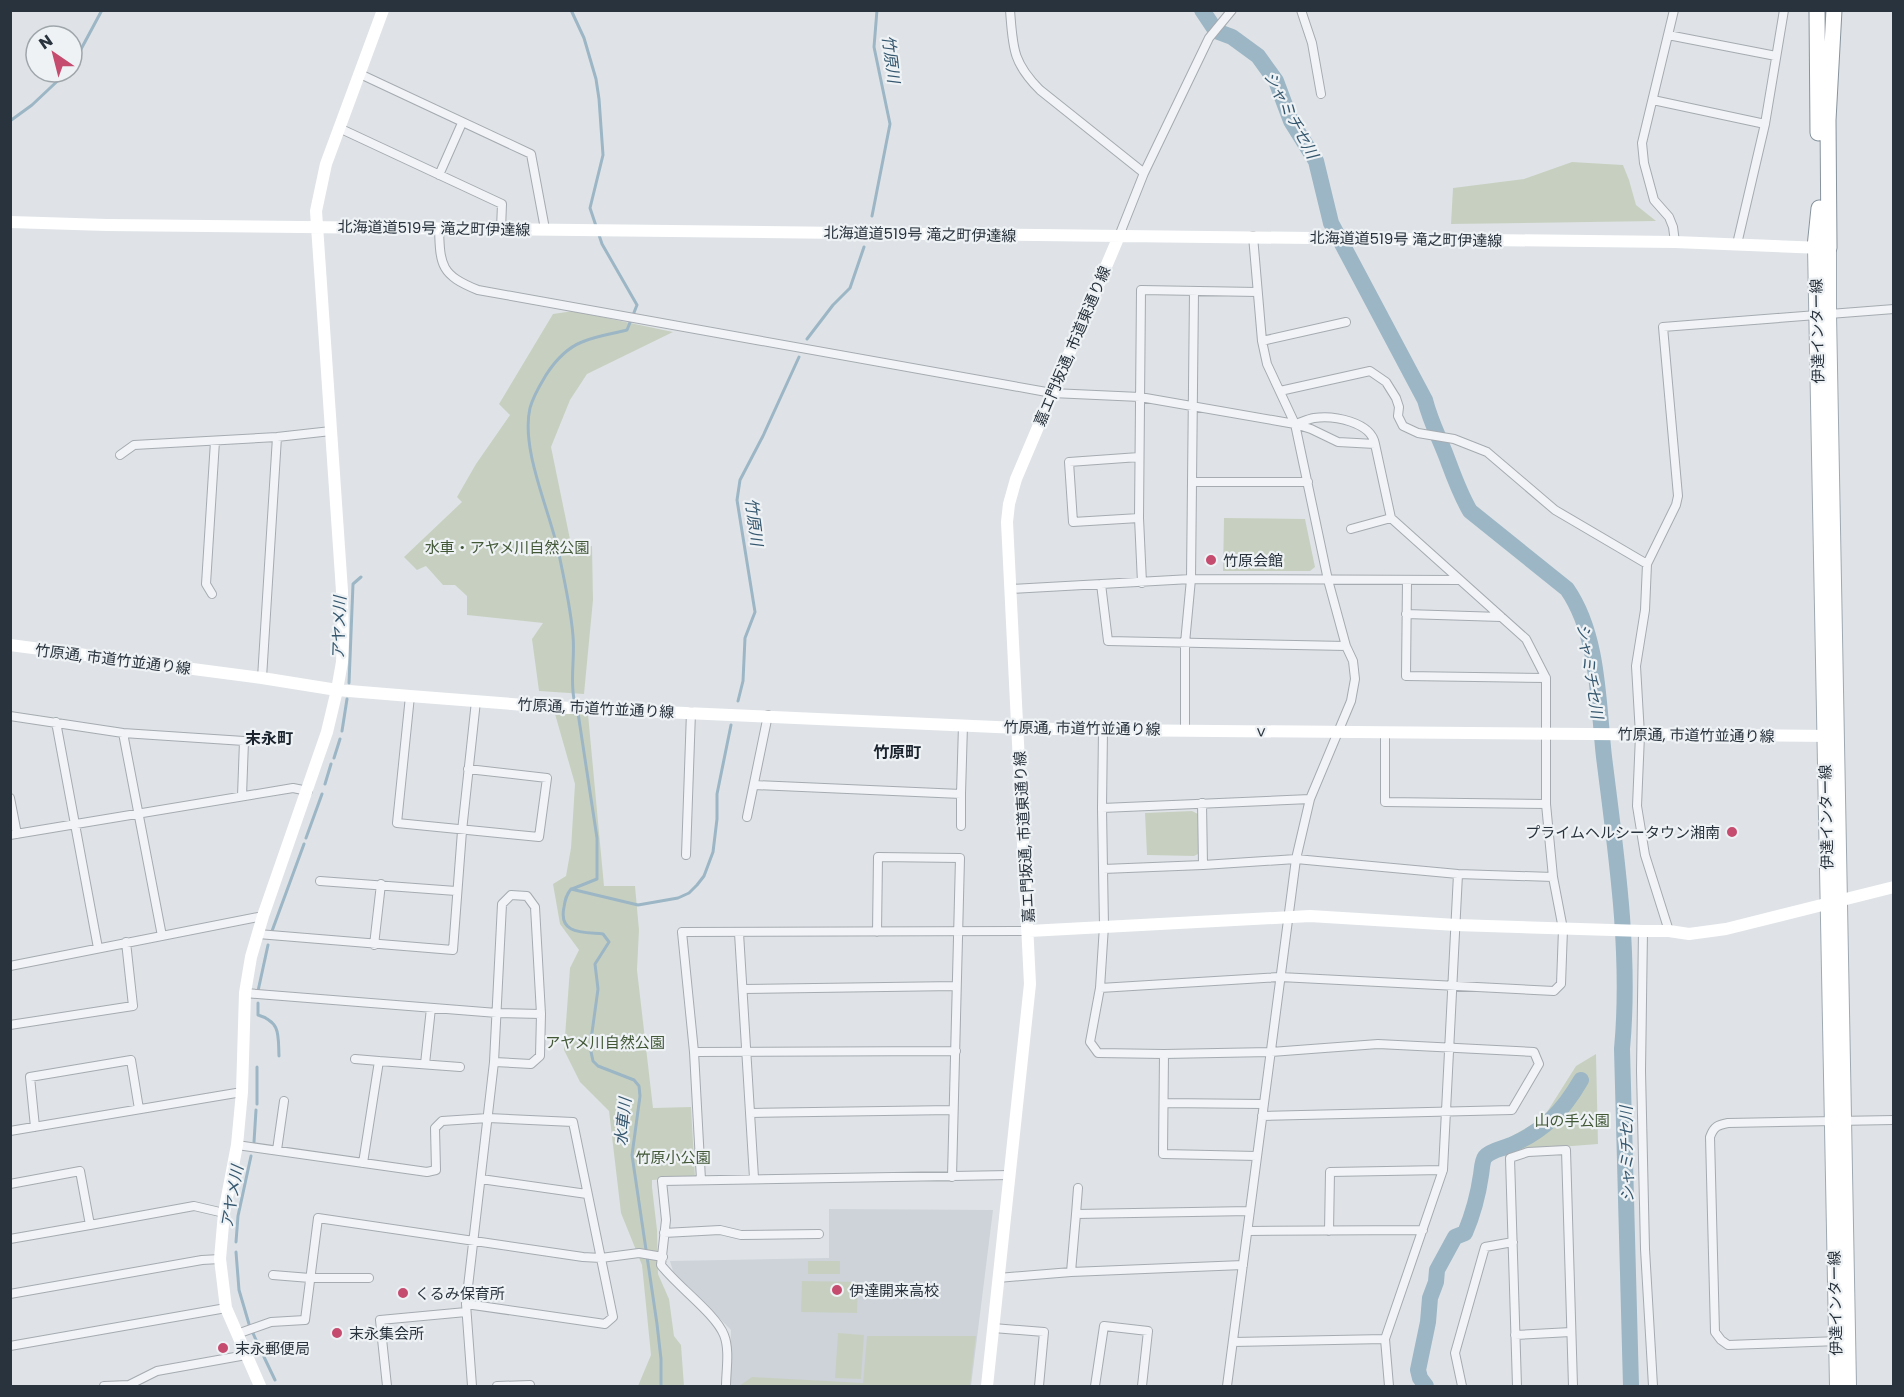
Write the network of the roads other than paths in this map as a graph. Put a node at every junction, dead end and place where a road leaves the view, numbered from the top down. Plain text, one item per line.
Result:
1 (383, 10) edge
2 (1010, 10) edge
3 (1232, 10) edge
4 (1301, 10) edge
5 (1674, 10) edge
6 (1784, 10) edge
7 (1817, 10) edge
8 (1833, 10) edge
9 (1668, 35) junction
10 (1776, 56) junction
11 (360, 74) junction
12 (1321, 94) dead end
13 (1653, 100) junction
14 (462, 123) junction
15 (1765, 124) junction
16 (339, 128) junction
17 (1144, 173) junction
18 (439, 175) junction
19 (10, 222) edge
20 (316, 226) junction
21 (439, 228) junction
22 (501, 229) junction
23 (545, 229) junction
24 (1119, 236) junction
25 (1253, 236) junction
26 (1669, 242) junction
27 (1737, 244) junction
28 (1822, 248) junction
29 (1194, 291) junction
30 (1257, 292) junction
31 (1893, 309) edge
32 (1823, 314) junction
33 (1346, 322) dead end
34 (1262, 341) junction
35 (1280, 392) junction
36 (1053, 393) junction
37 (1140, 397) junction
38 (1193, 405) junction
39 (1296, 424) junction
40 (331, 431) junction
41 (278, 437) junction
42 (215, 441) junction
43 (1375, 444) junction
44 (120, 454) dead end
45 (1139, 458) junction
46 (1192, 482) junction
47 (1308, 482) junction
48 (1139, 518) junction
49 (1391, 518) junction
50 (1351, 529) dead end
51 (1647, 564) junction
52 (1191, 579) junction
53 (1328, 580) junction
54 (1460, 580) junction
55 (1407, 581) junction
56 (1142, 583) junction
57 (1101, 584) junction
58 (1010, 589) junction
59 (212, 594) dead end
60 (1406, 615) junction
61 (1502, 616) junction
62 (1185, 643) junction
63 (10, 645) edge
64 (1346, 646) junction
65 (262, 678) junction
66 (1546, 678) junction
67 (337, 690) junction
68 (410, 696) junction
69 (476, 701) junction
70 (691, 712) junction
71 (768, 715) junction
72 (10, 716) edge
73 (56, 722) junction
74 (963, 725) junction
75 (1018, 728) junction
76 (1102, 730) junction
77 (1185, 730) junction
78 (1338, 732) junction
79 (1385, 732) junction
80 (123, 733) junction
81 (1547, 733) junction
82 (1640, 735) junction
83 (1831, 736) junction
84 (468, 770) junction
85 (754, 785) junction
86 (308, 791) junction
87 (961, 794) junction
88 (242, 796) junction
89 (10, 798) edge
90 (1310, 799) junction
91 (1202, 803) junction
92 (1546, 804) junction
93 (1102, 808) junction
94 (139, 814) junction
95 (747, 817) dead end
96 (75, 824) junction
97 (961, 826) dead end
98 (462, 831) junction
99 (14, 835) edge
100 (686, 855) dead end
101 (1296, 859) junction
102 (1203, 865) junction
103 (1103, 869) junction
104 (1458, 874) junction
105 (1554, 877) junction
106 (320, 881) dead end
107 (381, 884) junction
108 (1893, 887) edge
109 (456, 891) junction
110 (1834, 901) junction
111 (262, 916) junction
112 (1287, 917) junction
113 (1456, 925) junction
114 (1104, 926) junction
115 (1563, 929) junction
116 (957, 931) junction
117 (1029, 931) junction
118 (1640, 931) junction
119 (1669, 931) junction
120 (877, 932) junction
121 (739, 933) junction
122 (258, 934) junction
123 (162, 936) junction
124 (126, 942) junction
125 (374, 945) junction
126 (98, 948) junction
127 (10, 966) edge
128 (1280, 977) junction
129 (956, 986) junction
130 (1451, 986) junction
131 (1100, 988) junction
132 (743, 989) junction
133 (245, 993) junction
134 (431, 1008) junction
135 (497, 1013) junction
136 (541, 1014) junction
137 (10, 1025) edge
138 (1449, 1047) junction
139 (956, 1051) junction
140 (694, 1052) junction
141 (747, 1052) junction
142 (1271, 1052) junction
143 (1164, 1054) junction
144 (355, 1059) dead end
145 (379, 1061) junction
146 (494, 1062) junction
147 (425, 1064) junction
148 (460, 1067) dead end
149 (242, 1092) junction
150 (284, 1101) dead end
151 (1164, 1103) junction
152 (1263, 1104) junction
153 (139, 1109) junction
154 (953, 1110) junction
155 (750, 1113) junction
156 (1444, 1113) junction
157 (1262, 1116) junction
158 (488, 1118) junction
159 (1893, 1120) edge
160 (1838, 1122) junction
161 (35, 1127) junction
162 (10, 1131) edge
163 (237, 1145) junction
164 (277, 1150) junction
165 (1257, 1156) junction
166 (363, 1163) junction
167 (1443, 1170) junction
168 (1010, 1175) junction
169 (952, 1177) junction
170 (754, 1178) junction
171 (481, 1179) junction
172 (701, 1179) junction
173 (10, 1184) edge
174 (1078, 1188) dead end
175 (587, 1194) junction
176 (1250, 1211) junction
177 (224, 1213) junction
178 (1076, 1214) junction
179 (90, 1226) junction
180 (1423, 1230) junction
181 (1248, 1231) junction
182 (1329, 1231) junction
183 (664, 1233) junction
184 (819, 1234) dead end
185 (10, 1239) edge
186 (474, 1240) junction
187 (1513, 1242) junction
188 (663, 1257) junction
189 (601, 1258) junction
190 (220, 1259) junction
191 (1243, 1265) junction
192 (1071, 1272) junction
193 (273, 1275) dead end
194 (310, 1278) junction
195 (369, 1278) dead end
196 (998, 1278) junction
197 (10, 1294) edge
198 (226, 1308) junction
199 (466, 1308) junction
200 (993, 1328) junction
201 (248, 1331) junction
202 (1571, 1332) junction
203 (1515, 1335) junction
204 (1385, 1339) junction
205 (1842, 1341) junction
206 (1233, 1342) junction
207 (10, 1346) edge
208 (246, 1355) junction
209 (104, 1386) edge
210 (260, 1386) edge
211 (387, 1386) edge
212 (472, 1386) edge
213 (497, 1386) edge
214 (530, 1386) edge
215 (726, 1386) edge
216 (987, 1386) edge
217 (1039, 1386) edge
218 (1095, 1386) edge
219 (1142, 1386) edge
220 (1227, 1386) edge
221 (1389, 1386) edge
222 (1462, 1386) edge
223 (1517, 1386) edge
224 (1573, 1386) edge
225 (1653, 1386) edge
226 (1837, 1386) edge
227 (1849, 1386) edge

1 - 11 street
2 - 17 street
3 - 17 street
4 - 12 street
5 - 9 street
6 - 10 street
7 - 28 highway
8 - 28 highway
9 - 10 street
9 - 13 street
10 - 15 street
11 - 14 street
11 - 16 street
13 - 15 street
13 - 26 street
14 - 18 street
14 - 23 street
15 - 27 street
16 - 18 street
16 - 20 street
17 - 24 street
18 - 22 street
19 - 20 street, 北海道道519号 滝之町伊達線
20 - 21 street, 北海道道519号 滝之町伊達線
20 - 40 street
21 - 22 street, 北海道道519号 滝之町伊達線
21 - 36 street
22 - 23 street, 北海道道519号 滝之町伊達線
23 - 24 street, 北海道道519号 滝之町伊達線
24 - 25 street, 北海道道519号 滝之町伊達線
24 - 36 street, 嘉エ門坂通, 市道東通り線
25 - 26 street, 北海道道519号 滝之町伊達線
25 - 30 street
26 - 27 street, 北海道道519号 滝之町伊達線
27 - 28 street, 北海道道519号 滝之町伊達線
28 - 32 main road, 伊達インター線
29 - 30 street
29 - 37 street
29 - 38 street
30 - 34 street
31 - 32 street
32 - 51 street
32 - 83 main road, 伊達インター線
33 - 34 street
34 - 35 street
35 - 39 street
35 - 51 street
36 - 37 street
36 - 58 street, 嘉エ門坂通, 市道東通り線
37 - 38 street
37 - 45 street
38 - 39 street
38 - 46 street
39 - 43 street
39 - 43 street
39 - 47 street
40 - 41 street
40 - 67 street
41 - 42 street
41 - 65 street
42 - 44 street
42 - 59 street
43 - 49 street
45 - 48 street
45 - 48 street
46 - 47 street
46 - 52 street
47 - 53 street
48 - 56 street
49 - 50 street
49 - 54 street
51 - 82 street
52 - 53 street
52 - 56 street
52 - 62 street
53 - 55 street
53 - 64 street
54 - 55 street
54 - 61 street
55 - 60 street
56 - 57 street
57 - 58 street
57 - 62 street
58 - 75 street, 嘉エ門坂通, 市道東通り線
60 - 61 street
60 - 66 street
61 - 66 street
62 - 64 street
62 - 77 street
63 - 65 street, 竹原通, 市道竹並通り線
64 - 78 street
65 - 67 street, 竹原通, 市道竹並通り線
66 - 81 street
67 - 68 street, 竹原通, 市道竹並通り線
67 - 86 street
68 - 69 street, 竹原通, 市道竹並通り線
68 - 98 street
69 - 70 street, 竹原通, 市道竹並通り線
69 - 84 street
70 - 71 street, 竹原通, 市道竹並通り線
70 - 100 street
71 - 74 street, 竹原通, 市道竹並通り線
71 - 85 street
72 - 73 street
73 - 80 street
73 - 96 street
74 - 75 street, 竹原通, 市道竹並通り線
74 - 87 street
75 - 76 street, 竹原通, 市道竹並通り線
75 - 117 street, 嘉エ門坂通, 市道東通り線
76 - 77 street, 竹原通, 市道竹並通り線
76 - 93 street
77 - 78 street, ｖ
78 - 79 street, 竹原通, 市道竹並通り線
78 - 90 street
79 - 81 street, 竹原通, 市道竹並通り線
79 - 92 street
80 - 88 street
80 - 94 street
81 - 82 street, 竹原通, 市道竹並通り線
81 - 92 street
82 - 83 street, 竹原通, 市道竹並通り線
82 - 119 street
83 - 110 main road, 伊達インター線
84 - 98 street
84 - 98 street
85 - 87 street
85 - 95 street
86 - 88 street
86 - 111 street
87 - 97 street
88 - 94 street
89 - 99 street
90 - 91 street
90 - 101 street
91 - 93 street
91 - 102 street
92 - 105 street
93 - 103 street
94 - 96 street
94 - 123 street
96 - 99 street
96 - 126 street
98 - 109 street
101 - 102 street
101 - 104 street
101 - 112 street
102 - 103 street
103 - 114 street
104 - 105 street
104 - 113 street
105 - 115 street
106 - 107 street
107 - 109 street
107 - 125 street
108 - 110 street
109 - 125 street
110 - 119 street
110 - 160 main road, 伊達インター線
111 - 122 street
111 - 123 street
112 - 113 street
112 - 114 street
112 - 128 street
113 - 115 street
113 - 130 street
114 - 117 street
114 - 131 street
115 - 118 street
115 - 130 street
116 - 117 street
116 - 120 street
116 - 120 street
116 - 129 street
117 - 168 street, 嘉エ門坂通, 市道東通り線
118 - 119 street
118 - 225 street
120 - 121 street
121 - 132 street
121 - 140 street
122 - 125 street
122 - 133 street
123 - 124 street
124 - 126 street
124 - 137 street
126 - 127 street
128 - 130 street
128 - 131 street
128 - 142 street
129 - 132 street
129 - 139 street
130 - 138 street
131 - 143 street
132 - 141 street
133 - 134 street
133 - 149 street
134 - 135 street
134 - 147 street
135 - 136 street
135 - 136 street
135 - 146 street
136 - 146 street
138 - 142 street
138 - 156 street
138 - 156 street
139 - 141 street
139 - 154 street
140 - 141 street
140 - 172 street
141 - 155 street
142 - 143 street
142 - 152 street
143 - 151 street
144 - 145 street
145 - 147 street
145 - 166 street
146 - 158 street
147 - 148 street
149 - 153 street
149 - 163 street
150 - 164 street
151 - 152 street
151 - 165 street
152 - 157 street
153 - 161 street
153 - 161 street
154 - 155 street
154 - 169 street
155 - 170 street
156 - 157 street
156 - 167 street
157 - 165 street
158 - 166 street
158 - 171 street
158 - 175 street
159 - 160 street
160 - 205 main road, 伊達インター線
160 - 205 street
161 - 162 street
163 - 164 street
163 - 177 street
164 - 166 street
165 - 176 street
167 - 180 street
167 - 182 street
168 - 169 street
168 - 196 street, 嘉エ門坂通, 市道東通り線
169 - 170 street
170 - 172 street
171 - 175 street
171 - 186 street
172 - 183 street
173 - 179 street
174 - 178 street
175 - 189 street
176 - 178 street
176 - 181 street
177 - 179 street
177 - 190 street
178 - 192 street
179 - 185 street
180 - 182 street
180 - 204 street
181 - 182 street
181 - 191 street
183 - 184 street
183 - 188 street
186 - 189 street
186 - 194 street
186 - 199 street
187 - 202 street
187 - 203 street
187 - 222 street
188 - 189 street
188 - 215 street
189 - 199 street
190 - 197 street
190 - 198 street
191 - 192 street
191 - 206 street
192 - 196 street
193 - 194 street
194 - 195 street
194 - 201 street
196 - 200 street, 嘉エ門坂通, 市道東通り線
198 - 201 street
198 - 207 street
199 - 211 street
199 - 212 street
200 - 216 street, 嘉エ門坂通, 市道東通り線
200 - 217 street
201 - 208 street
202 - 203 street
202 - 224 street
203 - 223 street
204 - 206 street
204 - 221 street
205 - 226 main road, 伊達インター線
205 - 227 main road, 伊達インター線
206 - 220 street
208 - 209 street
208 - 210 street
213 - 214 street
218 - 219 street

